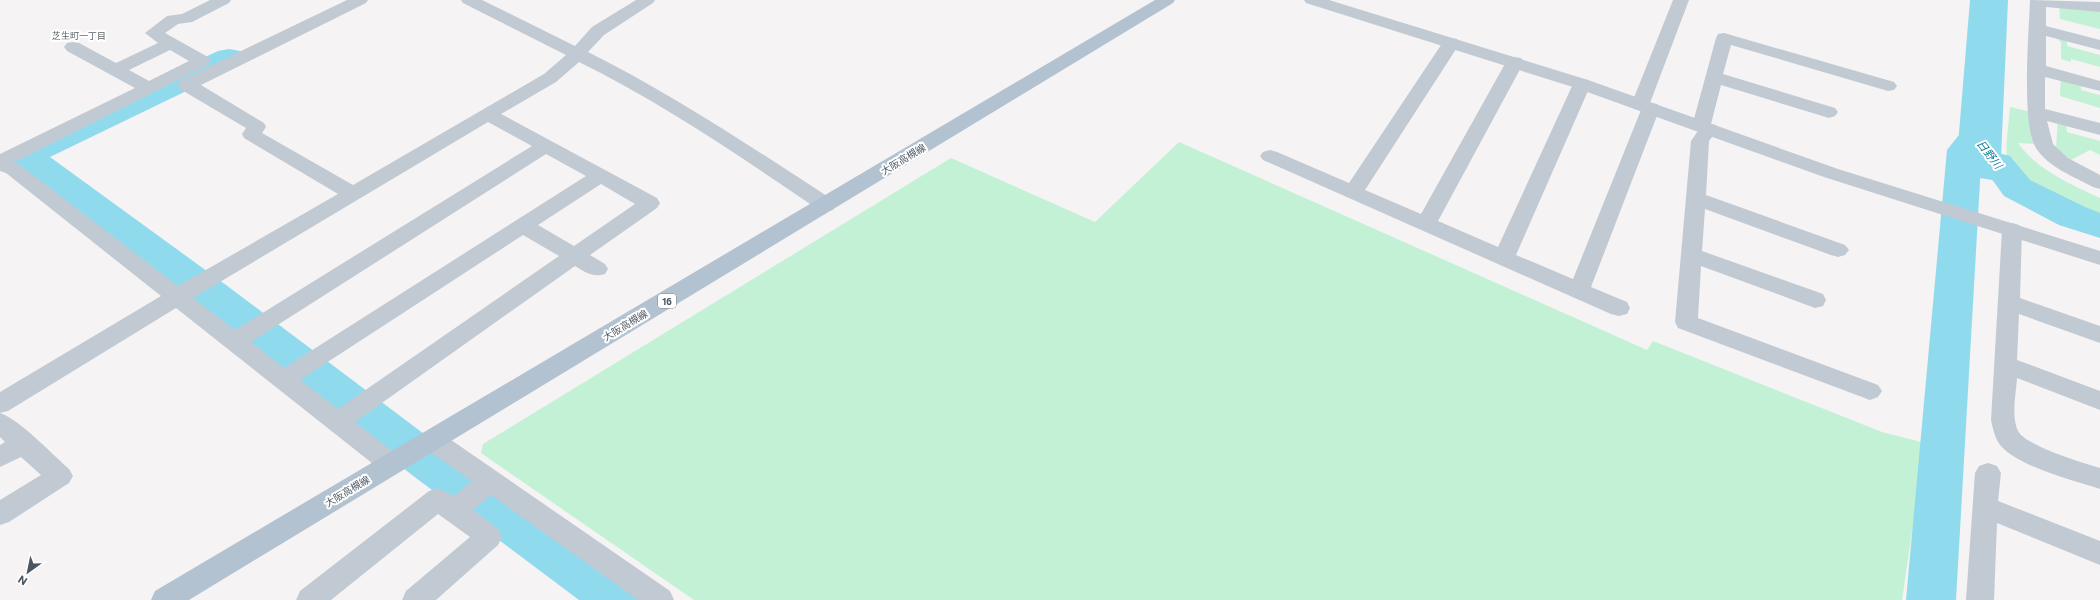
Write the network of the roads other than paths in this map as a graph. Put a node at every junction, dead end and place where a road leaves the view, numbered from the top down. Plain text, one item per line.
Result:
1 (223, 0) edge
2 (360, 0) edge
3 (469, 0) edge
4 (647, 0) edge
5 (1167, 0) edge
6 (1312, 0) edge
7 (1681, 0) edge
8 (2038, 1) edge
9 (2100, 7) edge
10 (2038, 29) junction
11 (171, 43) junction
12 (1451, 43) junction
13 (2100, 45) edge
14 (73, 47) dead end
15 (577, 54) junction
16 (1514, 62) junction
17 (2037, 69) junction
18 (114, 70) junction
19 (1714, 77) junction
20 (187, 84) junction
21 (1582, 84) junction
22 (1888, 86) dead end
23 (2100, 86) edge
24 (149, 88) junction
25 (1645, 106) junction
26 (1829, 112) dead end
27 (2036, 112) junction
28 (487, 114) junction
29 (1705, 128) junction
30 (2100, 129) edge
31 (545, 146) junction
32 (53, 150) dead end
33 (1270, 156) dead end
34 (0, 164) edge
35 (600, 176) junction
36 (2100, 183) edge
37 (1353, 192) junction
38 (352, 193) junction
39 (1696, 199) junction
40 (826, 205) junction
41 (1426, 224) junction
42 (523, 226) junction
43 (2012, 230) junction
44 (1838, 250) dead end
45 (1692, 255) junction
46 (574, 256) junction
47 (1504, 258) junction
48 (2100, 258) edge
49 (597, 269) dead end
50 (1579, 290) junction
51 (177, 297) junction
52 (1815, 300) dead end
53 (2009, 302) junction
54 (1619, 308) dead end
55 (2100, 335) edge
56 (234, 342) junction
57 (2006, 365) junction
58 (283, 380) junction
59 (1870, 391) dead end
60 (2100, 401) edge
61 (0, 404) edge
62 (337, 422) junction
63 (0, 423) edge
64 (432, 440) junction
65 (23, 443) junction
66 (0, 457) edge
67 (391, 464) junction
68 (1988, 473) dead end
69 (2100, 479) edge
70 (490, 481) junction
71 (1985, 507) junction
72 (454, 511) junction
73 (0, 514) edge
74 (2100, 553) edge
75 (165, 600) edge
76 (310, 600) edge
77 (416, 600) edge
78 (660, 600) edge
79 (1980, 600) edge

1 - 11 street
2 - 20 street
3 - 15 street
4 - 15 street
5 - 40 main road, 大阪高槻線 / 16
6 - 12 street
7 - 25 street
8 - 9 street
8 - 10 street
10 - 13 street
10 - 17 street
11 - 18 street
11 - 24 street
12 - 16 street
12 - 37 street
14 - 18 street
15 - 28 street
15 - 40 street
16 - 21 street
16 - 41 street
17 - 23 street
17 - 27 street
18 - 24 street
19 - 22 street
19 - 26 street
19 - 29 street
20 - 32 street
20 - 38 street
21 - 25 street
21 - 47 street
24 - 34 street
25 - 29 street
25 - 50 street
27 - 30 street
27 - 36 street
28 - 31 street
28 - 38 street
29 - 39 street
29 - 43 street
31 - 35 street
31 - 56 street
33 - 37 street
34 - 51 street
35 - 42 street
35 - 46 street
37 - 41 street
38 - 51 street
39 - 44 street
39 - 45 street
40 - 64 main road, 大阪高槻線 / 16
41 - 47 street
42 - 46 street
42 - 58 street
43 - 48 street
43 - 53 street
45 - 52 street
45 - 59 street
46 - 49 street
46 - 62 street
47 - 50 street
50 - 54 street
51 - 56 street
51 - 61 street
53 - 55 street
53 - 57 street
56 - 58 street
57 - 60 street
57 - 69 street
58 - 62 street
62 - 67 street
63 - 65 street
64 - 67 main road, 大阪高槻線 / 16
64 - 70 street
65 - 66 street
65 - 73 street
67 - 75 main road, 大阪高槻線 / 16
68 - 71 street
70 - 72 street
70 - 78 street
71 - 74 street
71 - 79 street
72 - 76 street
72 - 77 street

